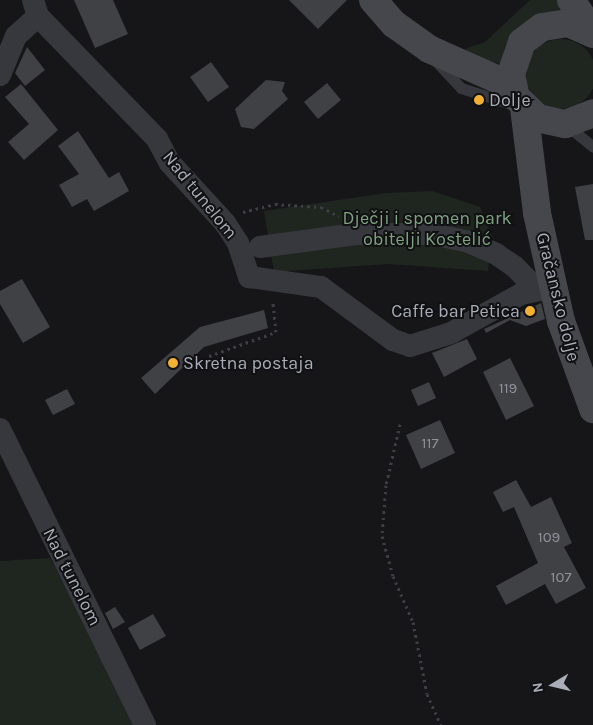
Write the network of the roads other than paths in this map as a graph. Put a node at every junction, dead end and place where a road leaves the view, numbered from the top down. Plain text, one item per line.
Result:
1 (373, 0) edge
2 (571, 0) edge
3 (35, 8) edge
4 (593, 34) edge
5 (0, 75) edge
6 (518, 97) junction
7 (583, 120) edge
8 (593, 147) edge
9 (533, 181) junction
10 (260, 247) dead end
11 (545, 289) junction
12 (593, 409) edge
13 (0, 429) edge
14 (145, 725) edge

1 - 6 main road
2 - 4 main road
3 - 5 street, Nad tunelom
3 - 11 street, Nad tunelom
4 - 6 main road, Gračansko dolje
6 - 7 main road
6 - 9 main road, Gračansko dolje
7 - 8 lane
7 - 9 main road, Gračansko dolje
9 - 11 main road, Gračansko dolje
10 - 11 street
11 - 12 main road, Gračansko dolje
13 - 14 street, Nad tunelom

